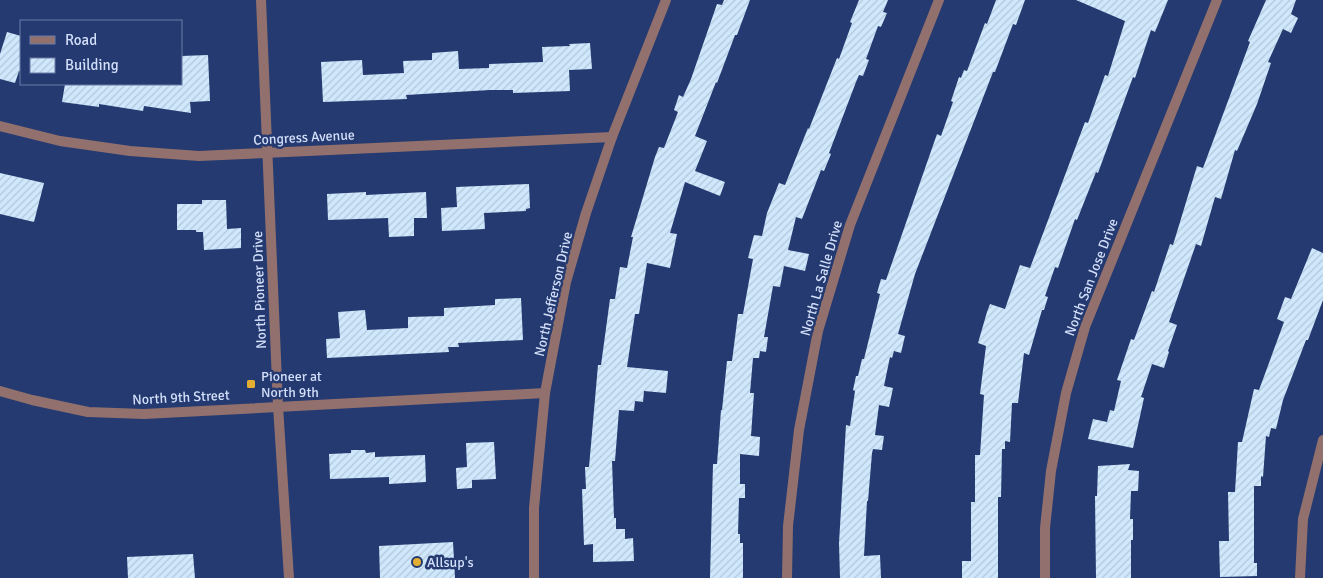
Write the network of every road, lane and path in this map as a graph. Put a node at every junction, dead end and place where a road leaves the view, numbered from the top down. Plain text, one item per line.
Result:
1 (261, 0) edge
2 (666, 0) edge
3 (939, 0) edge
4 (1217, 0) edge
5 (0, 126) edge
6 (612, 137) junction
7 (268, 153) junction
8 (0, 391) edge
9 (545, 393) junction
10 (278, 406) junction
11 (1323, 440) edge
12 (289, 578) edge
13 (534, 578) edge
14 (787, 578) edge
15 (1045, 578) edge
16 (1300, 578) edge

1 - 7 street, North Pioneer Drive
2 - 6 street, North Jefferson Drive
3 - 14 street, North La Salle Drive
4 - 15 street, North San Jose Drive
5 - 7 street, Congress Avenue
6 - 7 street, Congress Avenue
6 - 9 street, North Jefferson Drive
7 - 10 street, North Pioneer Drive
8 - 10 street, North 9th Street
9 - 10 street, North 9th Street
9 - 13 street, North Jefferson Drive
10 - 12 street, North Pioneer Drive
11 - 16 street

